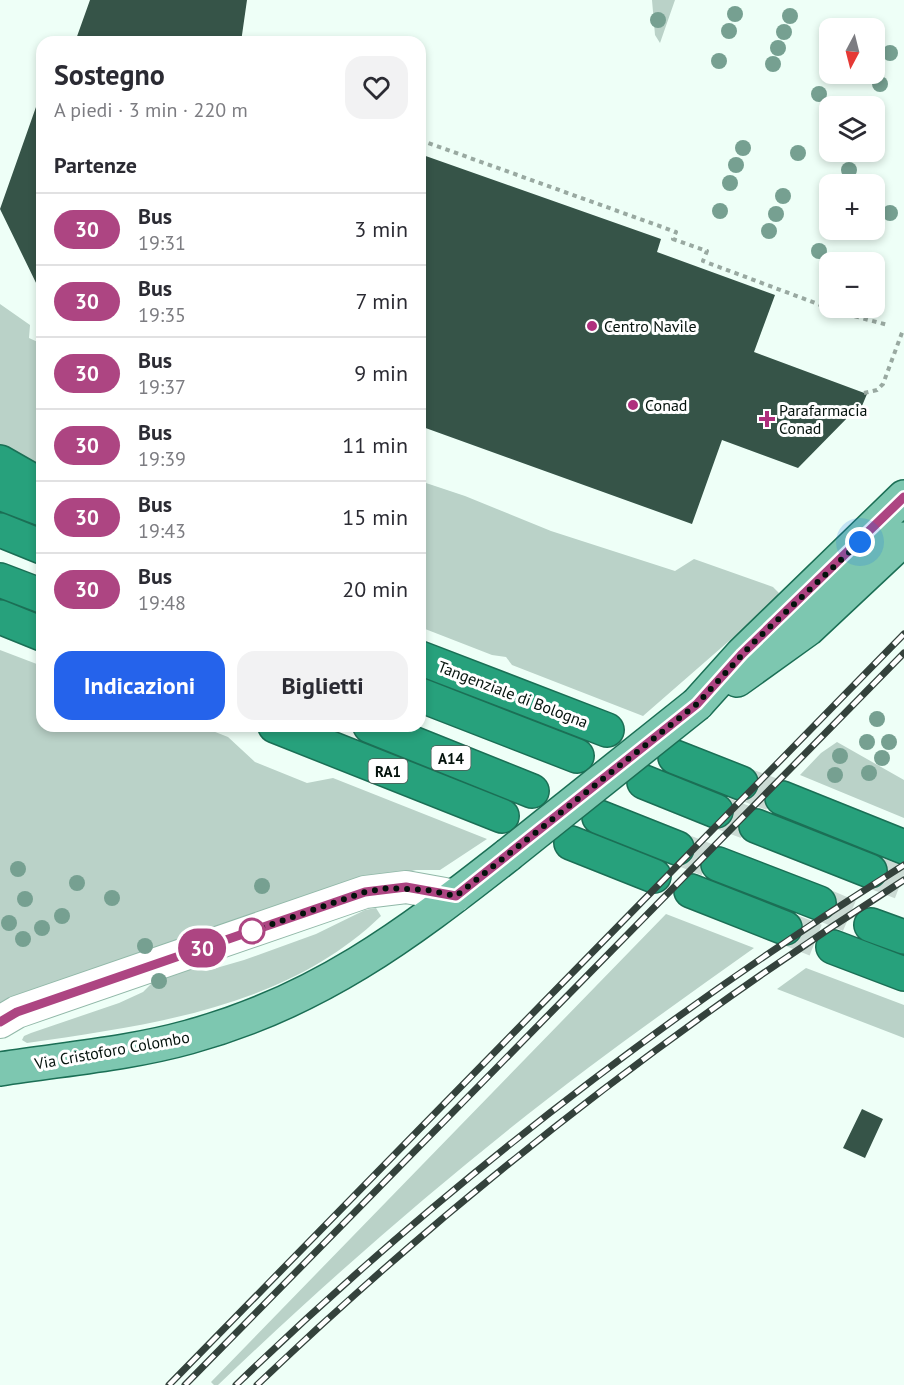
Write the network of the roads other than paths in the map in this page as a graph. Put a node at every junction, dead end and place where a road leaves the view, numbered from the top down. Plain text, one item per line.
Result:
1 (0, 462) edge
2 (36, 483) edge
3 (0, 493) edge
4 (904, 497) edge
5 (36, 507) edge
6 (0, 530) edge
7 (904, 539) edge
8 (36, 545) edge
9 (0, 579) edge
10 (36, 594) edge
11 (0, 617) edge
12 (0, 626) edge
13 (36, 632) edge
14 (36, 639) edge
15 (426, 660) edge
16 (426, 697) edge
17 (697, 704) junction
18 (607, 730) dead end
19 (290, 732) edge
20 (385, 732) edge
21 (577, 756) dead end
22 (675, 757) dead end
23 (644, 782) dead end
24 (741, 783) tunnel mouth
25 (532, 791) dead end
26 (782, 798) tunnel mouth
27 (716, 811) tunnel mouth
28 (502, 816) dead end
29 (599, 817) dead end
30 (756, 826) tunnel mouth
31 (571, 843) dead end
32 (904, 847) edge
33 (677, 848) tunnel mouth
34 (718, 864) tunnel mouth
35 (870, 871) tunnel mouth
36 (654, 876) tunnel mouth
37 (691, 891) dead end
38 (456, 896) junction
39 (819, 903) tunnel mouth
40 (871, 925) tunnel mouth
41 (785, 928) tunnel mouth
42 (904, 937) edge
43 (833, 947) tunnel mouth
44 (904, 974) edge
45 (0, 1022) edge
46 (0, 1069) edge

1 - 2 highway
3 - 5 highway
4 - 17 main road, Via Cristoforo Colombo
6 - 8 highway
7 - 17 main road, Via Cristoforo Colombo
9 - 10 highway
11 - 13 highway
12 - 14 highway
15 - 18 highway, Tangenziale di Bologna
16 - 21 highway
17 - 38 main road, Via Cristoforo Colombo, bridge
19 - 28 highway, RA1
20 - 25 highway, A14
22 - 24 highway
23 - 27 highway
26 - 32 highway
29 - 33 highway
30 - 35 highway
31 - 36 highway
34 - 39 highway
37 - 41 highway
38 - 45 lane
38 - 46 main road, Via Cristoforo Colombo
40 - 42 highway
43 - 44 highway

